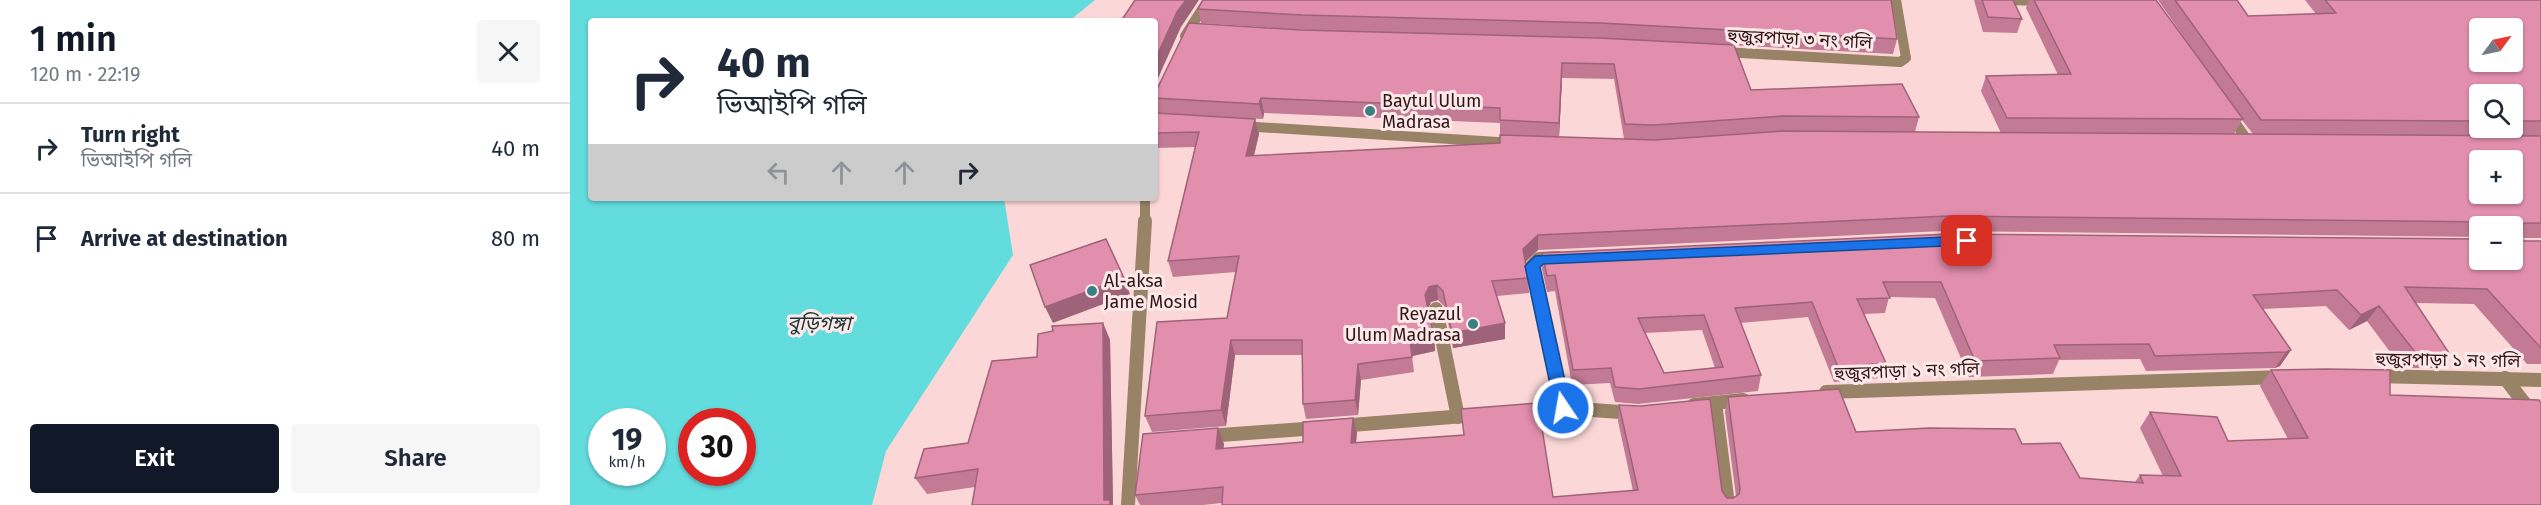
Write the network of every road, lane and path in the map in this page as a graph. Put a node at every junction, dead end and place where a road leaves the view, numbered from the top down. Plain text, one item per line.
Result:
1 (1208, 0) edge
2 (1896, 0) edge
3 (2006, 0) edge
4 (2050, 2) edge
5 (1188, 30) junction
6 (1200, 31) edge
7 (1179, 50) edge
8 (1715, 51) edge
9 (2221, 102) edge
10 (1227, 125) edge
11 (2248, 141) edge
12 (1524, 144) edge
13 (1145, 201) edge
14 (1574, 257) edge
15 (1436, 309) dead end
16 (2296, 376) edge
17 (2355, 376) edge
18 (2505, 378) junction
19 (2541, 380) edge
20 (1807, 394) edge
21 (1761, 398) edge
22 (1714, 403) junction
23 (1682, 407) edge
24 (1563, 408) junction
25 (1649, 411) edge
26 (1458, 417) junction
27 (2541, 424) edge
28 (1191, 438) edge
29 (1128, 505) edge
30 (1728, 505) edge

1 - 5 street
2 - 8 street, হুজুরপাড়া ৩ নং গলি
3 - 4 street
5 - 6 street
5 - 7 street
9 - 11 street
10 - 12 street
13 - 29 street
14 - 24 street
15 - 26 street
16 - 20 street, হুজুরপাড়া ১ নং গলি
17 - 18 street, হুজুরপাড়া ১ নং গলি
18 - 19 street, হুজুরপাড়া ১ নং গলি
18 - 27 street
21 - 22 street
22 - 23 street
22 - 30 street
24 - 25 street
24 - 26 street
26 - 28 street

